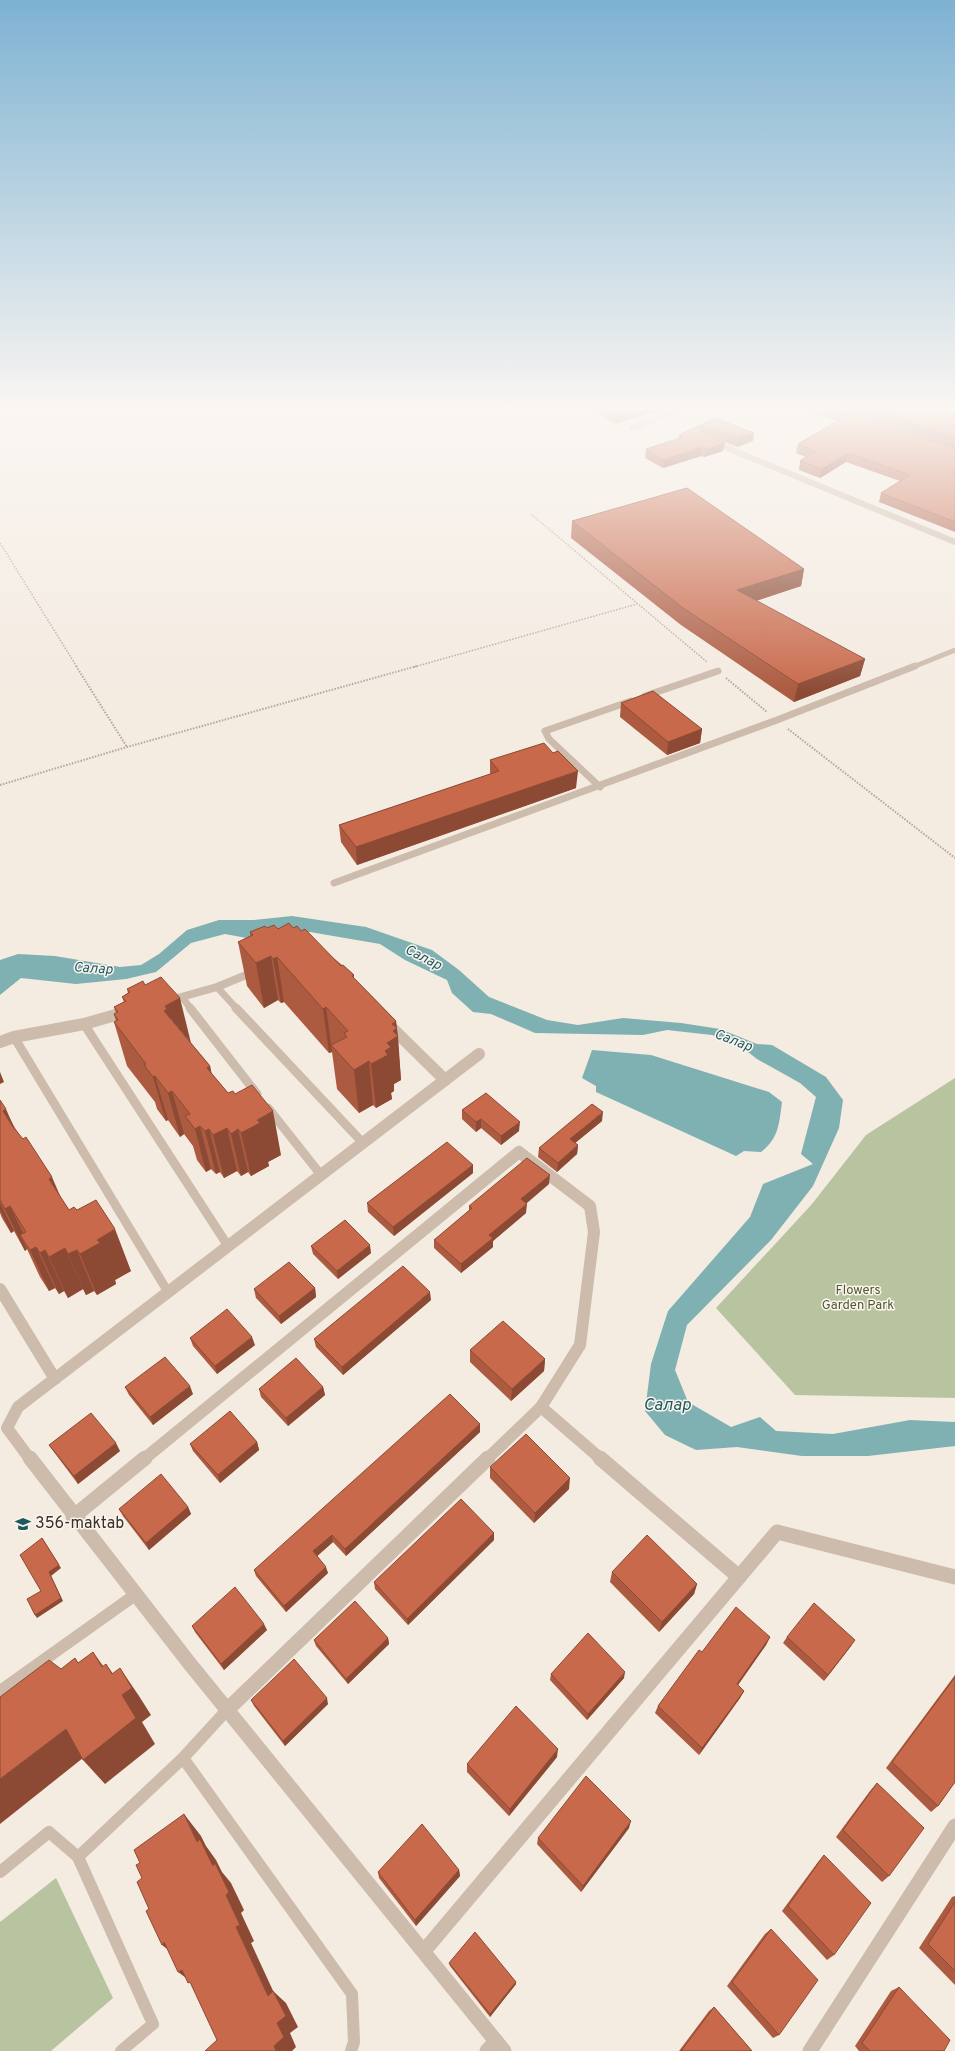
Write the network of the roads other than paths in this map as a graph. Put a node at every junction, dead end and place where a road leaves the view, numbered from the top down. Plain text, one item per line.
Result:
1 (858, 502) edge
2 (955, 542) edge
3 (955, 650) edge
4 (718, 671) road end
5 (600, 786) junction
6 (334, 882) dead end
7 (268, 966) edge
8 (217, 987) junction
9 (182, 997) junction
10 (159, 1003) edge
11 (137, 1009) edge
12 (378, 1014) edge
13 (84, 1024) junction
14 (14, 1037) junction
15 (0, 1042) edge
16 (479, 1054) dead end
17 (445, 1080) junction
18 (363, 1143) junction
19 (321, 1175) junction
20 (228, 1246) junction
21 (0, 1289) edge
22 (168, 1292) junction
23 (55, 1379) junction
24 (541, 1407) junction
25 (73, 1517) junction
26 (739, 1577) junction
27 (955, 1577) edge
28 (135, 1595) junction
29 (0, 1691) edge
30 (226, 1711) junction
31 (184, 1758) junction
32 (955, 1826) edge
33 (78, 1857) junction
34 (0, 1872) edge
35 (424, 1951) junction
36 (495, 2048) edge
37 (121, 2051) edge
38 (351, 2051) edge
39 (810, 2051) edge

1 - 2 street
3 - 5 lane
4 - 5 lane
5 - 6 lane
7 - 8 street
8 - 9 street
8 - 18 lane
9 - 10 street
9 - 19 lane
11 - 13 street
12 - 17 street
13 - 14 street
13 - 20 lane
14 - 15 street
14 - 22 lane
16 - 17 street
17 - 18 street
18 - 19 street
19 - 20 street
20 - 22 street
21 - 23 street
22 - 23 street
23 - 25 street
24 - 25 street
24 - 26 street
24 - 30 street
25 - 28 street
26 - 27 street
26 - 35 street
28 - 29 lane
28 - 30 street
30 - 31 lane
30 - 35 street
31 - 33 lane
31 - 38 lane
32 - 39 street
33 - 34 lane
33 - 37 lane
35 - 36 street

